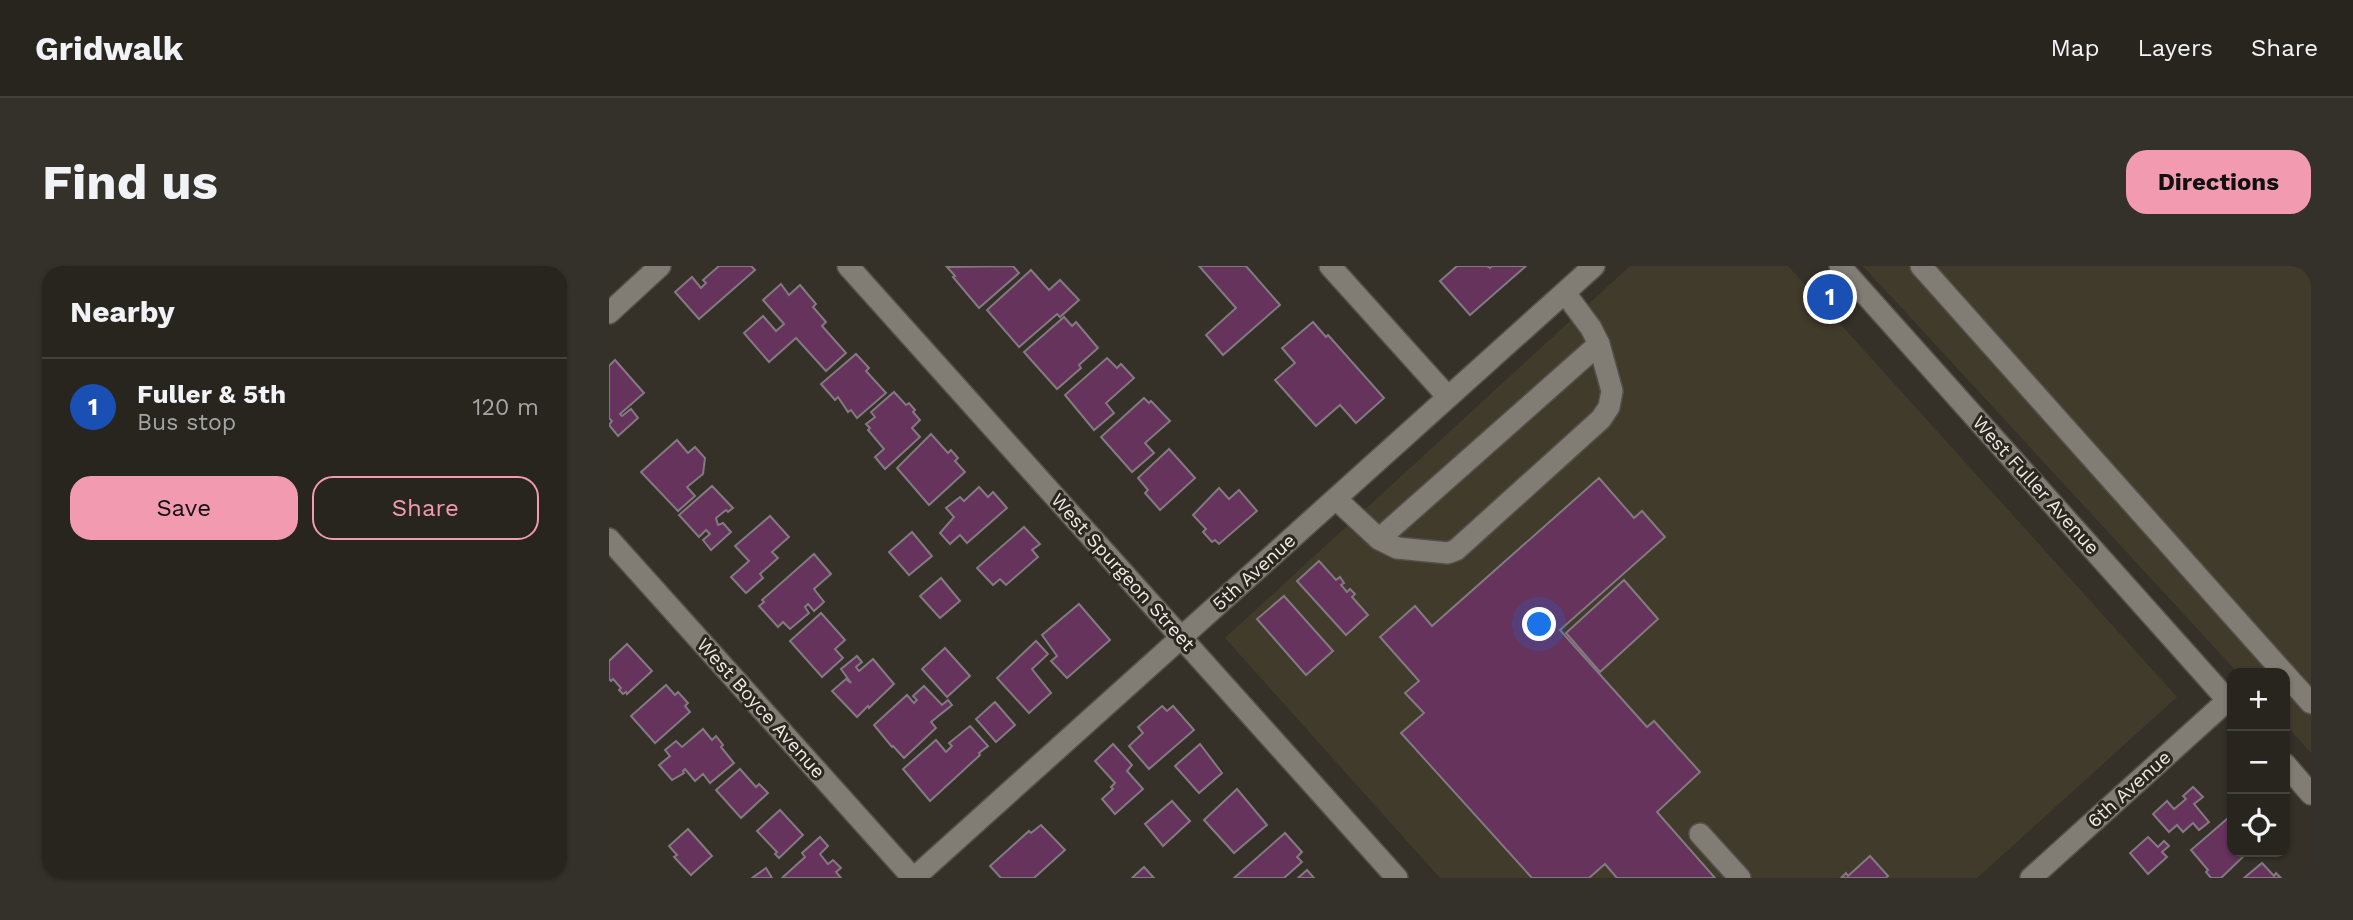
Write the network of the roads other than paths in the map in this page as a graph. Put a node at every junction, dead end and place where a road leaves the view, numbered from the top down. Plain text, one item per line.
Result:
1 (660, 266) edge
2 (848, 266) edge
3 (1330, 266) edge
4 (1594, 266) edge
5 (1840, 266) edge
6 (1921, 266) edge
7 (1565, 293) junction
8 (609, 313) edge
9 (1599, 344) junction
10 (1448, 397) junction
11 (1336, 499) junction
12 (609, 539) edge
13 (1379, 539) junction
14 (1181, 638) junction
15 (2279, 668) edge
16 (2290, 680) edge
17 (2227, 699) edge
18 (2311, 703) edge
19 (2227, 705) edge
20 (2290, 770) edge
21 (2311, 794) edge
22 (1700, 834) dead end
23 (914, 878) edge
24 (1397, 878) edge
25 (1740, 878) edge
26 (2031, 878) edge

1 - 8 street
2 - 14 street, West Spurgeon Street
3 - 10 street
4 - 7 street, 5th Avenue
5 - 17 street, West Fuller Avenue
6 - 15 street
7 - 9 street
7 - 10 street, 5th Avenue
9 - 13 street
9 - 13 street
10 - 11 street, 5th Avenue
11 - 13 street
11 - 14 street, 5th Avenue
12 - 23 street, West Boyce Avenue
14 - 23 street, 5th Avenue
14 - 24 street, West Spurgeon Street
16 - 18 street
19 - 26 street, 6th Avenue
20 - 21 street
22 - 25 street

